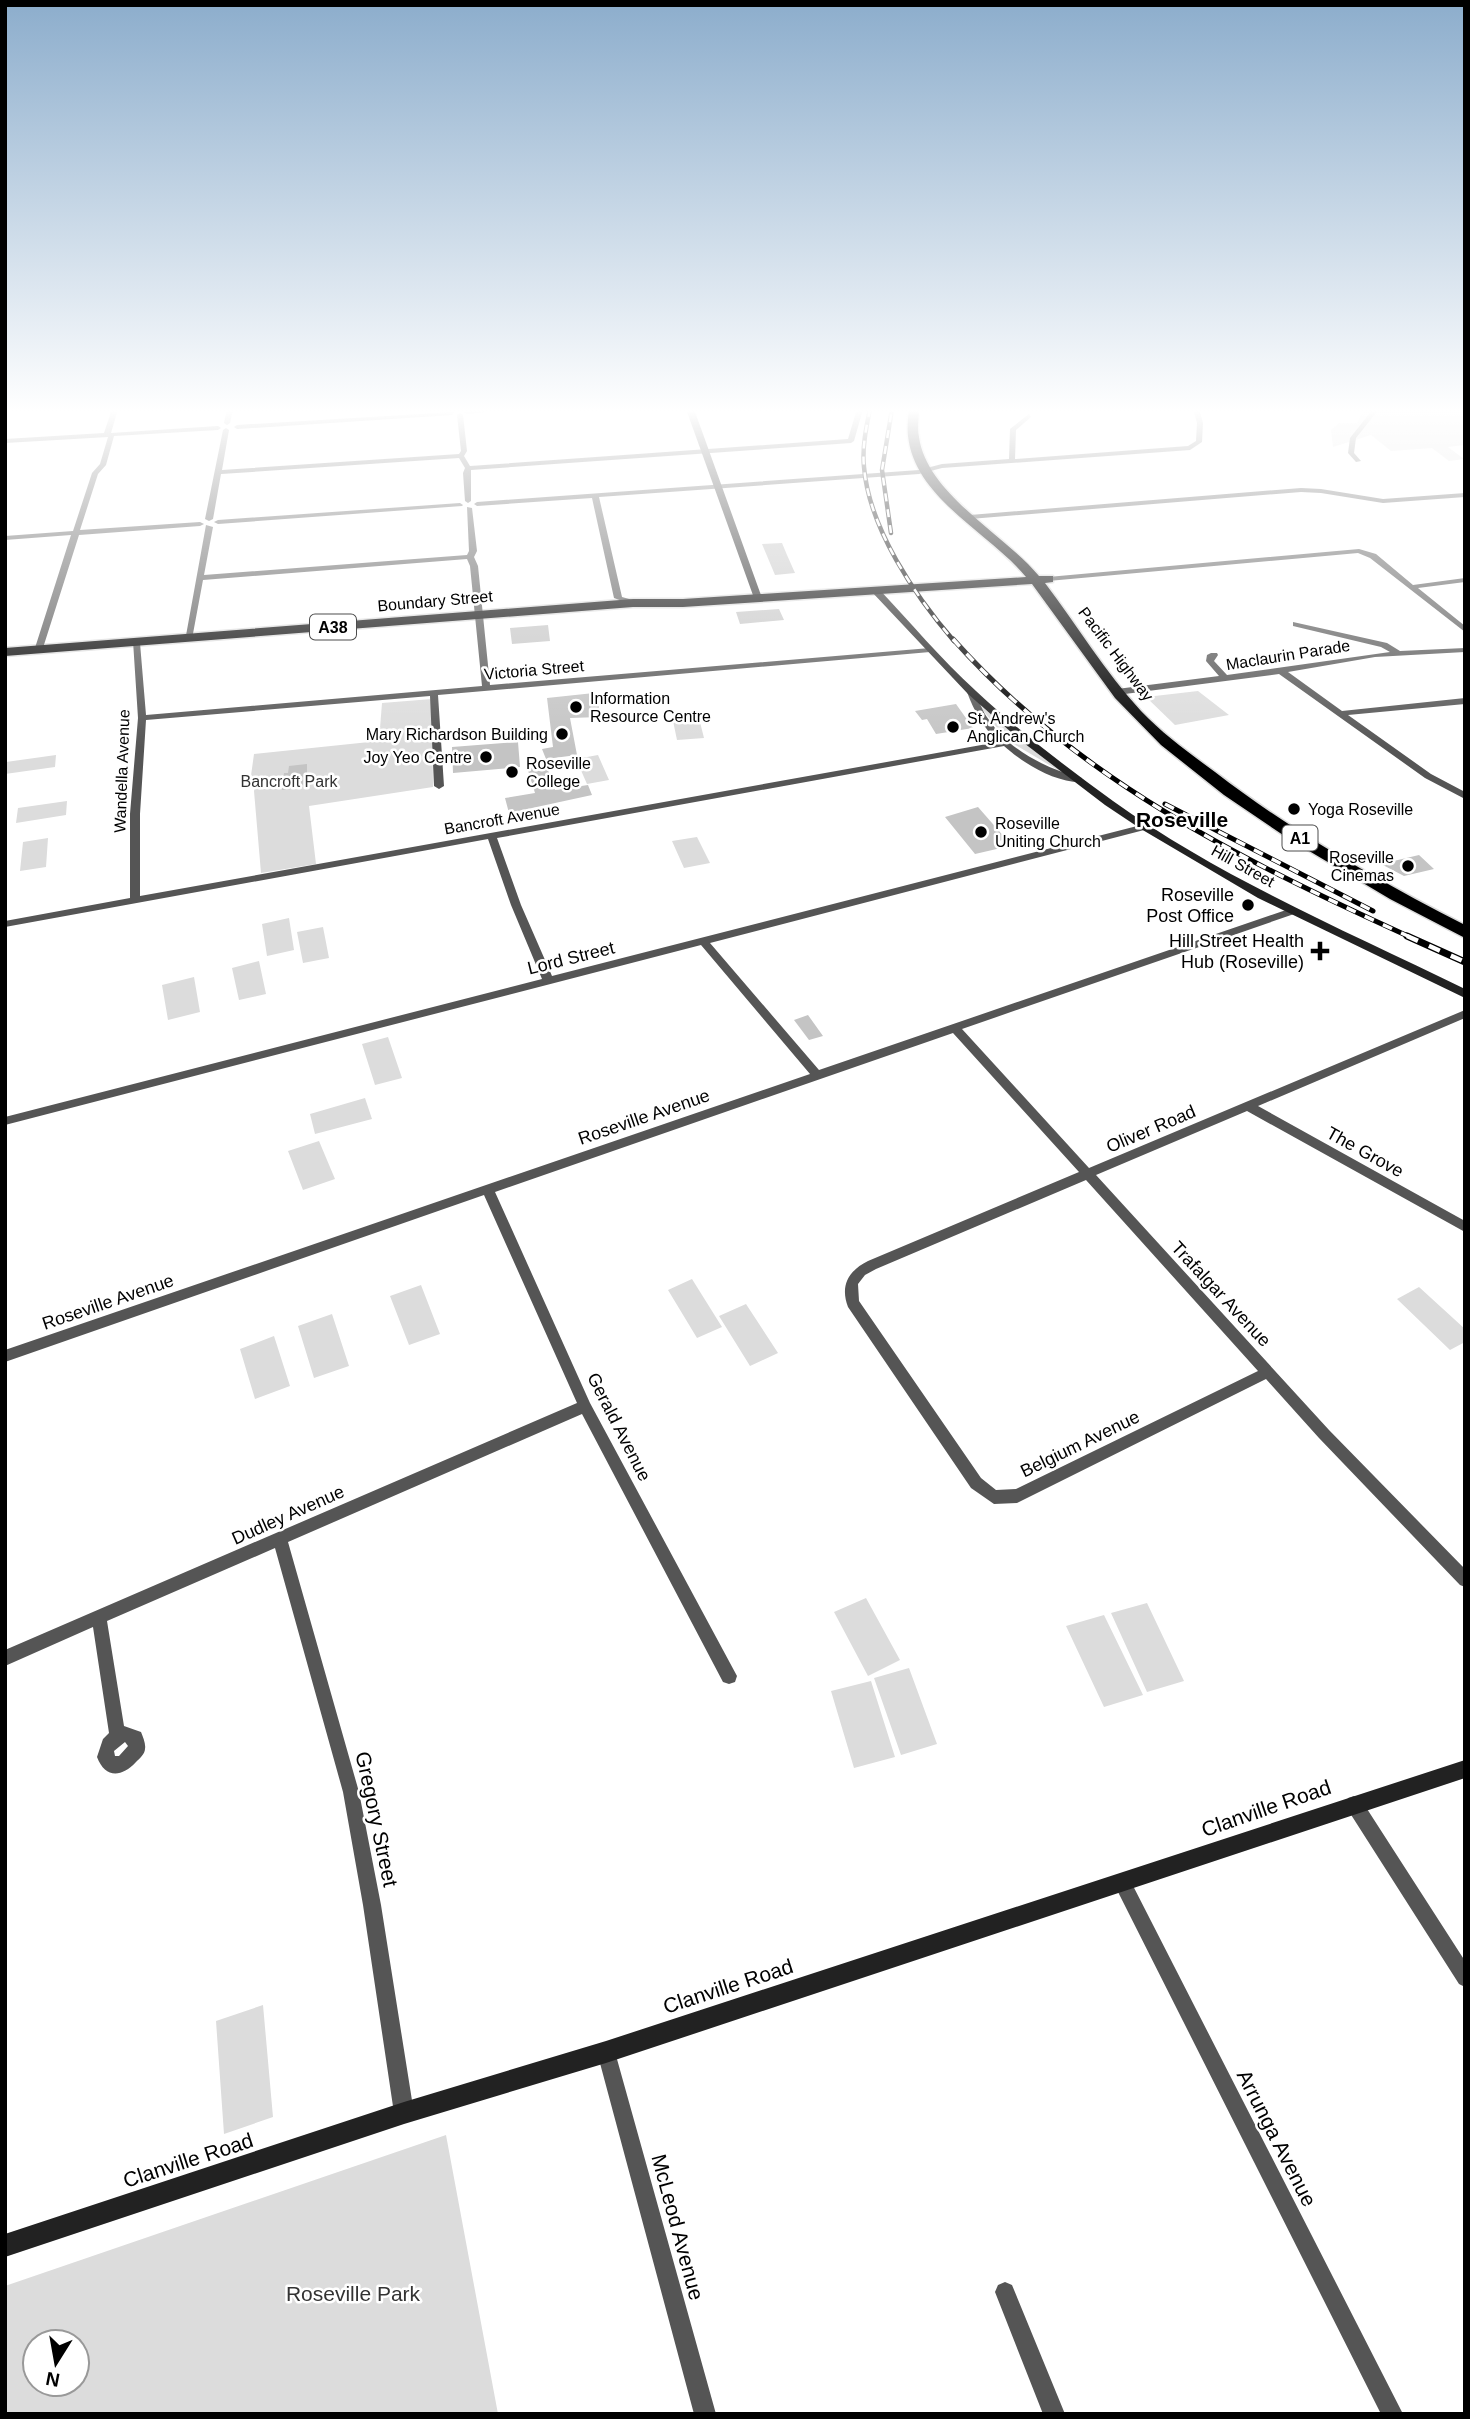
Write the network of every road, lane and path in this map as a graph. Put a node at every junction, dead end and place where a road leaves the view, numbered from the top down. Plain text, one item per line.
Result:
1 (80, 522) edge
2 (220, 522) edge
3 (471, 522) edge
4 (601, 522) edge
5 (731, 522) edge
6 (980, 522) edge
7 (981, 522) edge
8 (209, 523) junction
9 (76, 533) junction
10 (5, 538) edge
11 (470, 557) junction
12 (200, 578) junction
13 (1038, 578) junction
14 (1465, 580) edge
15 (1412, 587) junction
16 (874, 589) junction
17 (757, 594) junction
18 (633, 603) junction
19 (479, 615) junction
20 (1296, 625) dead end
21 (1465, 630) edge
22 (188, 639) junction
23 (136, 643) junction
24 (930, 650) junction
25 (38, 651) junction
26 (1464, 651) edge
27 (8, 653) edge
28 (1399, 654) junction
29 (1214, 655) dead end
30 (1282, 671) junction
31 (1226, 679) junction
32 (486, 688) junction
33 (1124, 691) junction
34 (971, 692) junction
35 (434, 693) junction
36 (1465, 701) edge
37 (1344, 713) junction
38 (142, 718) junction
39 (1005, 743) junction
40 (1079, 780) junction
41 (439, 782) dead end
42 (1465, 796) edge
43 (1145, 827) junction
44 (492, 836) junction
45 (135, 901) junction
46 (1293, 911) junction
47 (1465, 921) edge
48 (5, 924) edge
49 (1465, 932) edge
50 (704, 942) junction
51 (549, 982) junction
52 (1465, 995) edge
53 (1465, 1014) edge
54 (955, 1028) junction
55 (817, 1075) junction
56 (1248, 1106) junction
57 (5, 1121) edge
58 (1087, 1175) junction
59 (488, 1190) junction
60 (1465, 1227) edge
61 (852, 1278) joint
62 (5, 1356) edge
63 (1268, 1372) junction
64 (585, 1406) junction
65 (280, 1539) junction
66 (1465, 1580) edge
67 (99, 1619) junction
68 (5, 1658) edge
69 (729, 1676) dead end
70 (118, 1736) dead end
71 (1465, 1769) edge
72 (1354, 1804) junction
73 (1122, 1882) junction
74 (1465, 1978) edge
75 (606, 2052) junction
76 (404, 2113) junction
77 (5, 2246) edge
78 (1005, 2292) dead end
79 (705, 2414) edge
80 (1054, 2414) edge
81 (1392, 2414) edge

1 - 9 street
2 - 8 street
3 - 11 street
4 - 18 street
5 - 17 street
6 - 13 highway, Pacific Highway / A1
7 - 13 highway, Pacific Highway / A1
8 - 9 street
8 - 12 street
9 - 10 street
9 - 25 street
11 - 12 street
11 - 19 street
12 - 22 street
13 - 15 street
13 - 16 highway, Boundary Street / A38
13 - 17 highway, Boundary Street / A38
13 - 33 highway, Pacific Highway / A1
14 - 15 street
15 - 21 street
16 - 17 highway, Boundary Street / A38
16 - 24 street, Hill Street
17 - 18 highway, Boundary Street / A38
18 - 19 highway, Boundary Street / A38
19 - 22 highway, Boundary Street / A38
19 - 32 street
20 - 28 street
22 - 23 highway, Boundary Street / A38
23 - 25 highway, Boundary Street / A38
23 - 38 street, Wandella Avenue
24 - 32 street, Victoria Street
24 - 34 street, Hill Street
25 - 27 highway, Boundary Street / A38
26 - 28 street, Maclaurin Parade
28 - 30 street, Maclaurin Parade
29 - 31 street
30 - 31 street, Maclaurin Parade
30 - 37 street
31 - 33 street, Maclaurin Parade
32 - 35 street, Victoria Street
33 - 47 highway, Pacific Highway / A1
33 - 49 highway, Pacific Highway / A1
34 - 39 street
34 - 40 street, Hill Street
35 - 38 street, Victoria Street
35 - 41 street
36 - 37 street
37 - 42 street
38 - 45 street, Wandella Avenue
39 - 40 street
39 - 44 street, Bancroft Avenue
40 - 43 street, Hill Street
43 - 46 street, Hill Street
43 - 50 street, Lord Street
44 - 45 street, Bancroft Avenue
44 - 51 street
45 - 48 street, Bancroft Avenue
46 - 52 street, Hill Street
46 - 54 street, Roseville Avenue
50 - 51 street, Lord Street
50 - 55 street
51 - 57 street, Lord Street
53 - 56 street, Oliver Road
54 - 55 street, Roseville Avenue
54 - 58 street, Trafalgar Avenue
55 - 59 street, Roseville Avenue
56 - 58 street, Oliver Road
56 - 60 street, The Grove
58 - 61 street, Oliver Road
58 - 63 street, Trafalgar Avenue
59 - 62 street, Roseville Avenue
59 - 64 street, Gerald Avenue
61 - 63 street, Belgium Avenue
63 - 66 street, Trafalgar Avenue
64 - 65 street, Dudley Avenue
64 - 69 street, Gerald Avenue
65 - 67 street, Dudley Avenue
65 - 76 street, Gregory Street
67 - 68 street, Dudley Avenue
67 - 70 street
71 - 72 street, Clanville Road
72 - 73 street, Clanville Road
72 - 74 street
73 - 75 street, Clanville Road
73 - 81 street, Arrunga Avenue
75 - 76 street, Clanville Road
75 - 79 street, McLeod Avenue
76 - 77 street, Clanville Road
78 - 80 street

